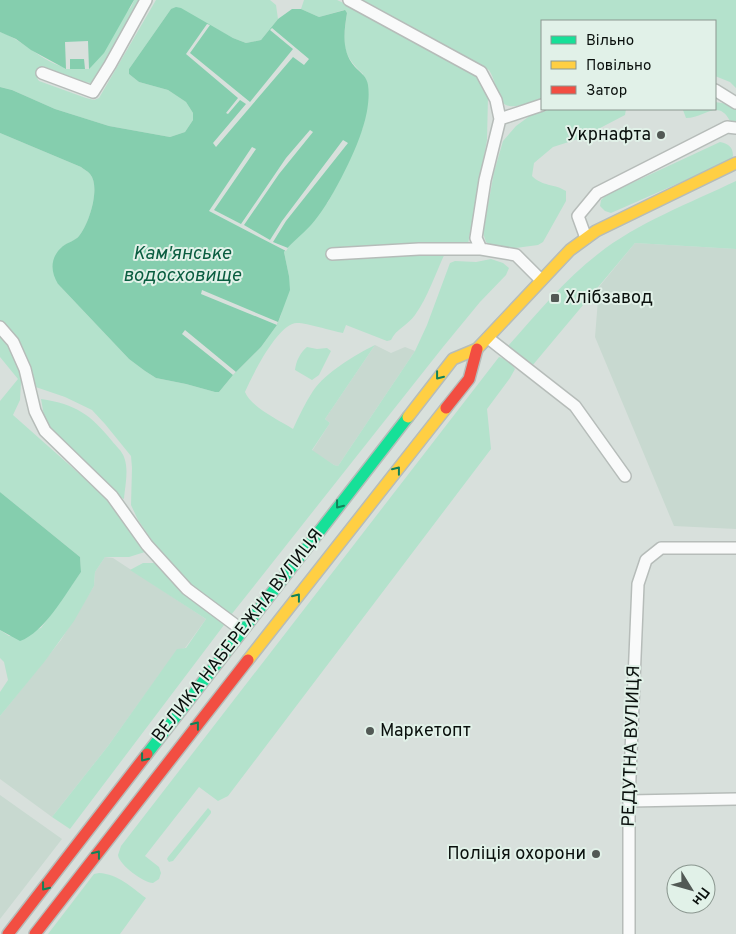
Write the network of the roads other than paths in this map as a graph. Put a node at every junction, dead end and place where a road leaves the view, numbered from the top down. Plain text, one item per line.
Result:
1 (146, 0) edge
2 (349, 0) edge
3 (42, 73) dead end
4 (716, 91) edge
5 (736, 103) edge
6 (541, 105) edge
7 (500, 119) junction
8 (736, 128) edge
9 (736, 164) edge
10 (586, 238) junction
11 (481, 249) junction
12 (332, 254) dead end
13 (541, 280) junction
14 (0, 327) edge
15 (488, 338) junction
16 (477, 349) junction
17 (624, 476) dead end
18 (736, 548) edge
19 (242, 630) junction
20 (736, 798) edge
21 (629, 801) junction
22 (8, 934) edge
23 (35, 934) edge
24 (629, 934) edge

1 - 3 street
2 - 7 street
4 - 5 street
6 - 7 street
7 - 11 street
8 - 10 street
9 - 10 street, ВЕЛИКА НАБЕРЕЖНА ВУЛИЦЯ
10 - 13 street, ВЕЛИКА НАБЕРЕЖНА ВУЛИЦЯ
11 - 12 street
11 - 13 street
13 - 15 street, ВЕЛИКА НАБЕРЕЖНА ВУЛИЦЯ
14 - 19 street
15 - 16 street, ВЕЛИКА НАБЕРЕЖНА ВУЛИЦЯ
15 - 17 street
16 -> 19 street, ВЕЛИКА НАБЕРЕЖНА ВУЛИЦЯ
23 -> 16 street, ВЕЛИКА НАБЕРЕЖНА ВУЛИЦЯ
18 - 21 street, РЕДУТНА ВУЛИЦЯ
19 -> 22 street, ВЕЛИКА НАБЕРЕЖНА ВУЛИЦЯ
20 - 21 street
21 - 24 street, РЕДУТНА ВУЛИЦЯ

